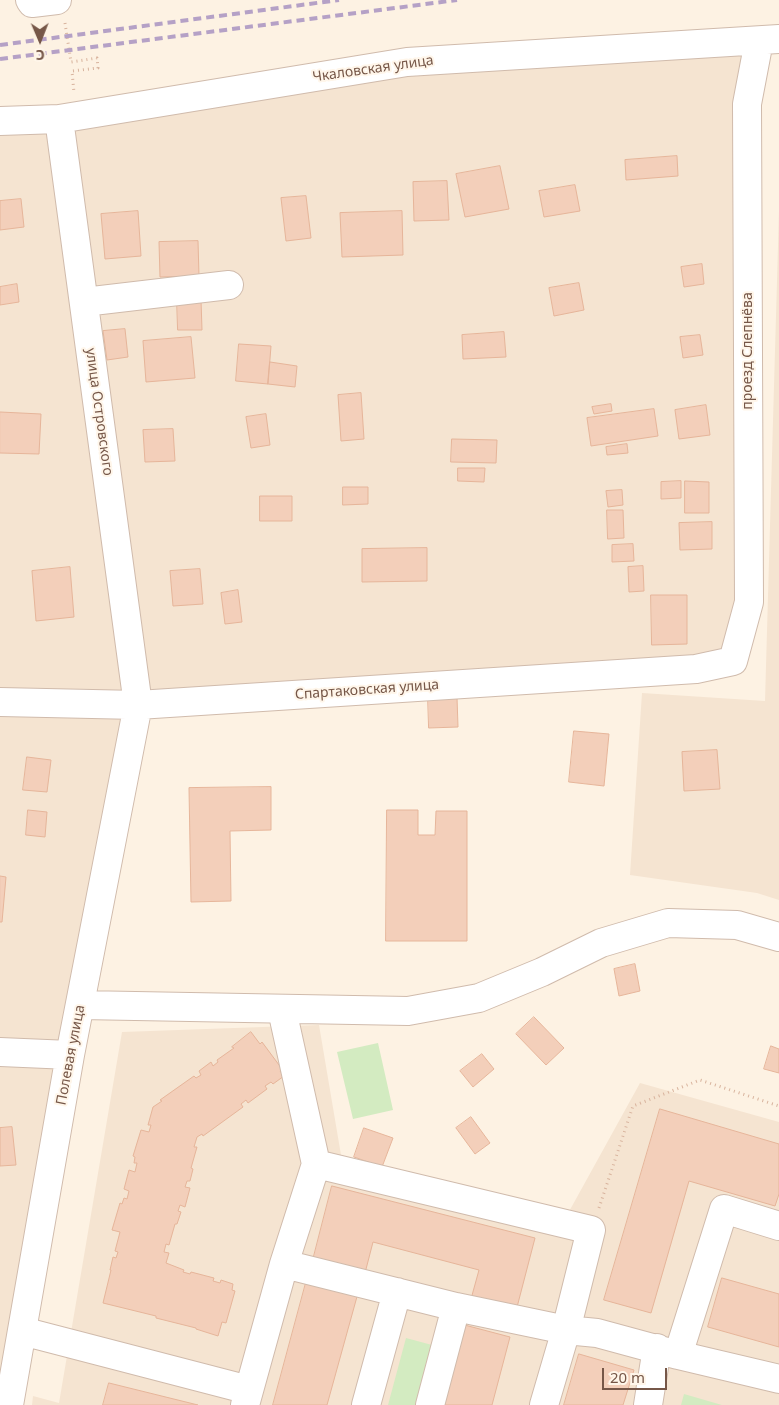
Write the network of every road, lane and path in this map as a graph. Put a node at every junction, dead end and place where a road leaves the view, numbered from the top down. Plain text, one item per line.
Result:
1 (30, 0) edge
2 (60, 8) edge
3 (769, 40) edge
4 (72, 71) dead end
5 (59, 119) junction
6 (0, 121) edge
7 (229, 286) dead end
8 (84, 302) junction
9 (733, 661) joint
10 (0, 702) edge
11 (138, 705) junction
12 (779, 937) edge
13 (81, 1005) junction
14 (282, 1010) junction
15 (0, 1052) edge
16 (70, 1054) junction
17 (779, 1106) edge
18 (316, 1164) junction
19 (779, 1226) edge
20 (591, 1230) junction
21 (284, 1264) junction
22 (397, 1292) junction
23 (456, 1307) junction
24 (566, 1330) junction
25 (22, 1331) junction
26 (668, 1352) junction
27 (779, 1379) edge
28 (247, 1397) edge
29 (9, 1405) edge
30 (366, 1405) edge
31 (430, 1405) edge
32 (544, 1405) edge
33 (648, 1405) edge

1 - 2 street
2 - 4 path
3 - 5 street, Чкаловская улица
3 - 9 street, проезд Слепнёва
5 - 6 street, Чкаловская улица
5 - 8 street, улица Островского
7 - 8 street
8 - 11 street, улица Островского
9 - 11 street, Спартаковская улица
10 - 11 street, Спартаковская улица
11 - 13 street, Полевая улица
12 - 14 street
13 - 14 street
13 - 16 street, Полевая улица
14 - 18 street
15 - 16 street
16 - 25 street, Полевая улица
17 - 20 path
18 - 20 street
18 - 21 street
19 - 26 street
20 - 24 street
21 - 22 street
21 - 28 street
22 - 23 street
22 - 30 street
23 - 24 street
23 - 31 street
24 - 26 street
24 - 32 street
25 - 28 street
25 - 29 street, Полевая улица
26 - 27 street
26 - 33 street

